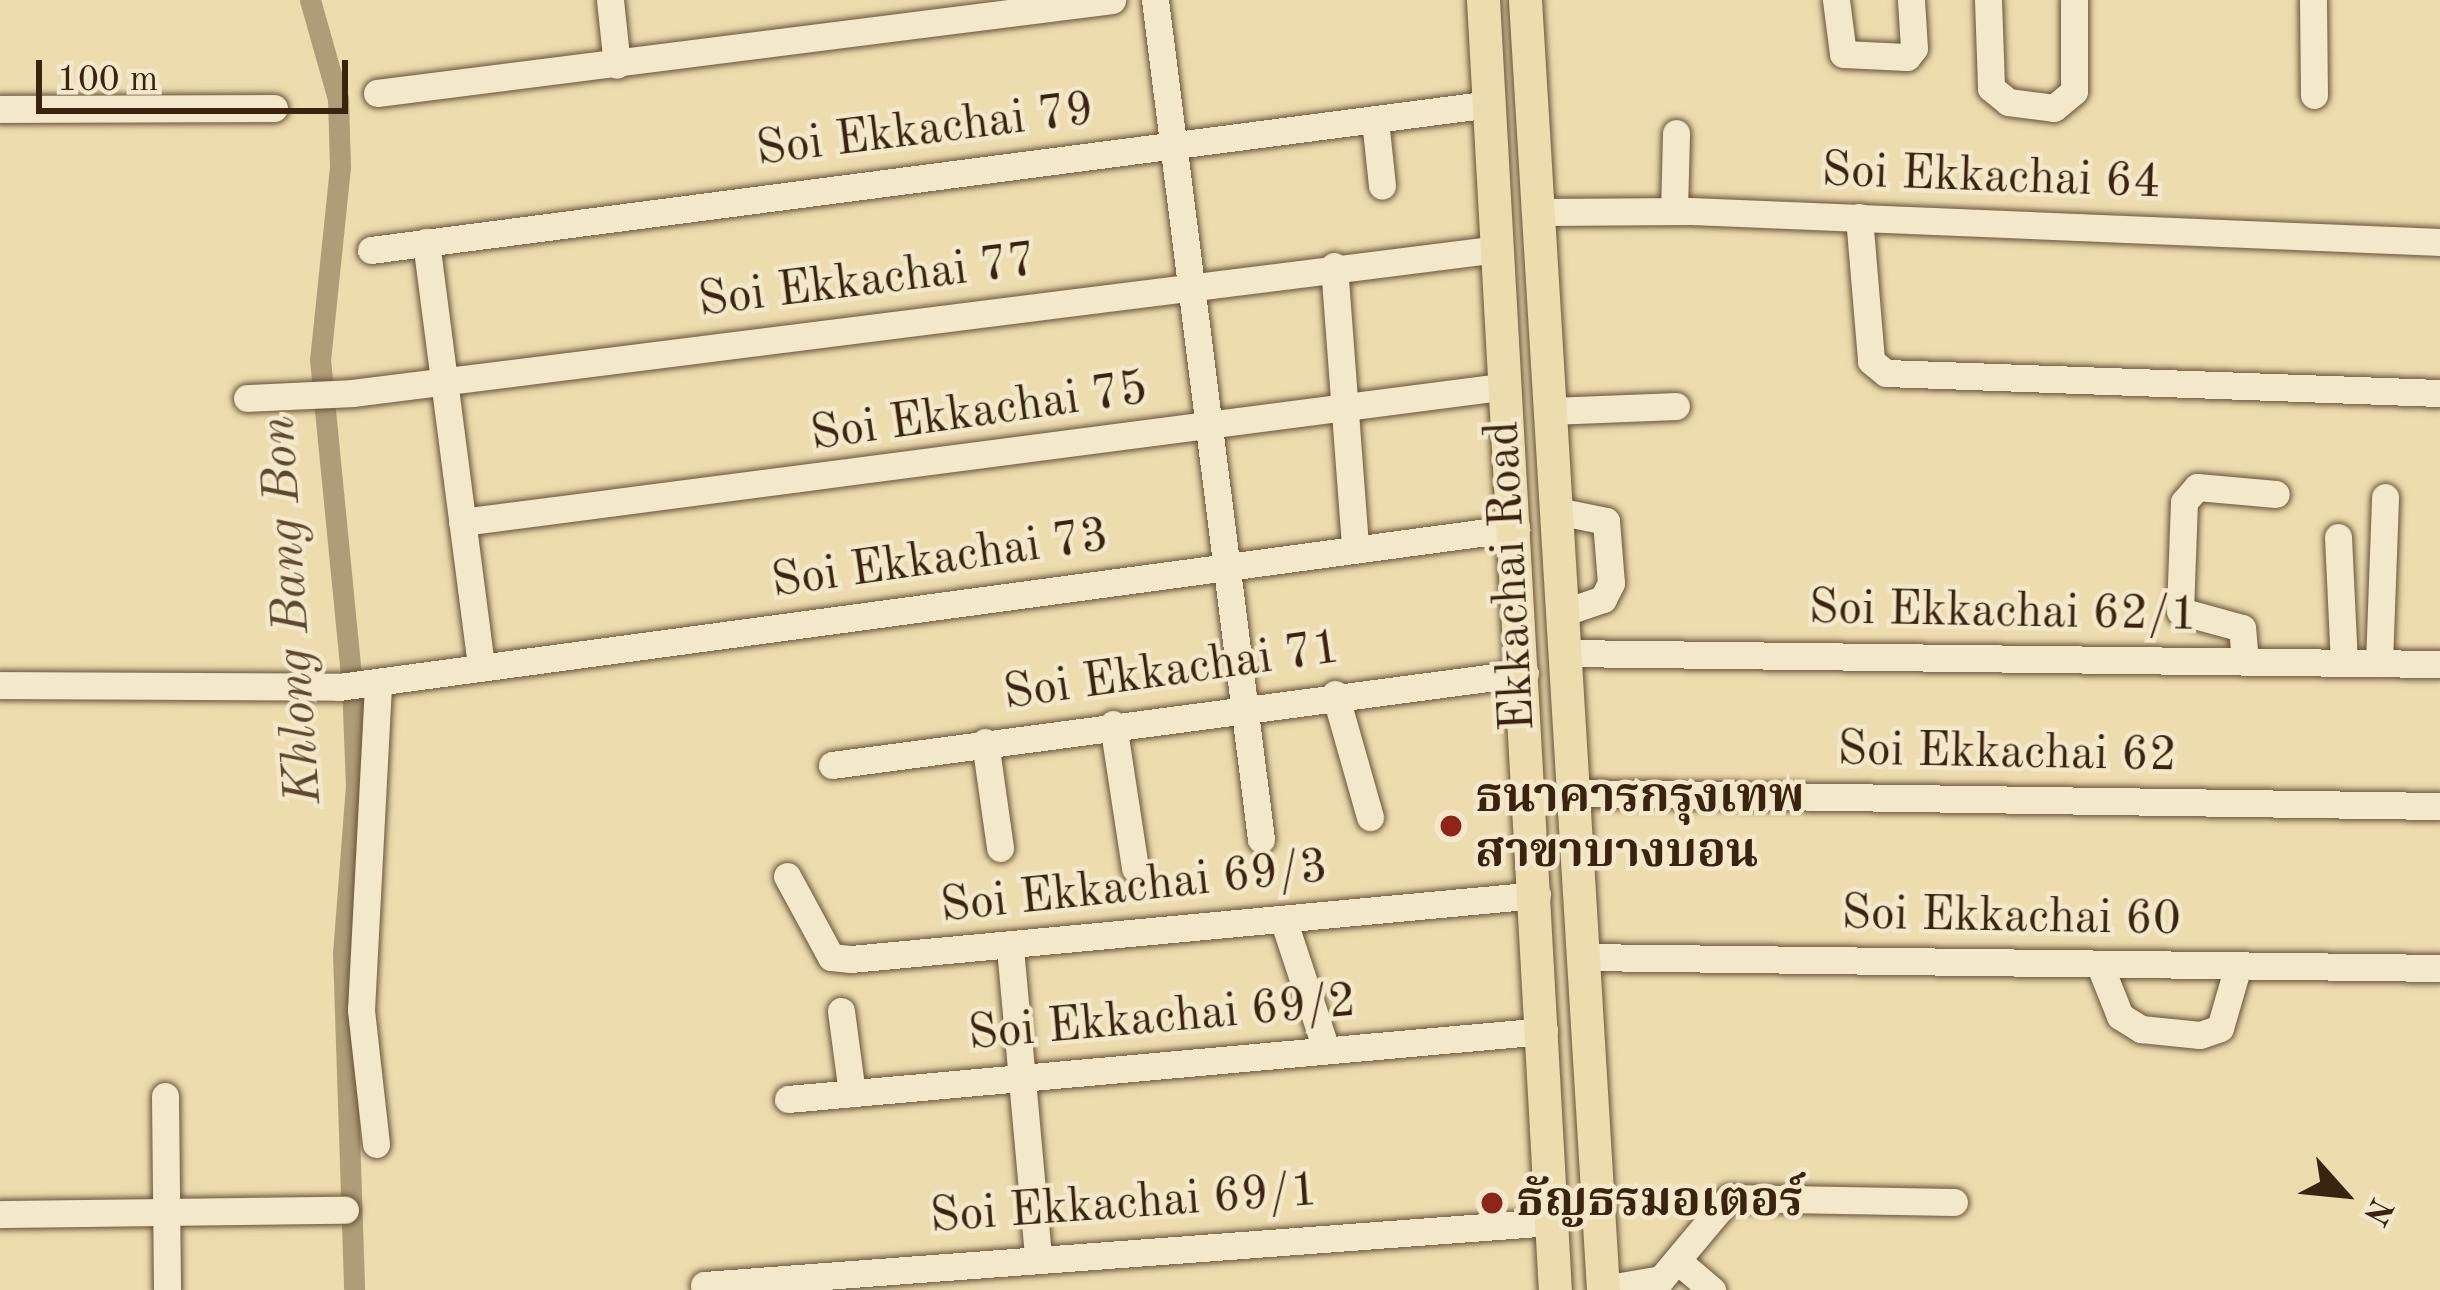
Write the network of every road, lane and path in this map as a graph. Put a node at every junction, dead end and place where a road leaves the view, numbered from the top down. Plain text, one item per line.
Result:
1 (610, 0) edge
2 (1112, 0) edge
3 (1155, 0) edge
4 (1484, 0) edge
5 (1525, 0) edge
6 (1836, 0) edge
7 (1911, 0) edge
8 (1988, 0) edge
9 (2074, 0) edge
10 (2313, 0) edge
11 (880, 14) edge
12 (617, 65) junction
13 (376, 93) dead end
14 (2314, 95) dead end
15 (1490, 104) junction
16 (274, 108) dead end
17 (0, 109) edge
18 (1375, 120) junction
19 (1676, 133) dead end
20 (1174, 145) junction
21 (1382, 186) dead end
22 (1538, 212) junction
23 (1674, 212) junction
24 (1859, 218) junction
25 (426, 242) junction
26 (2440, 242) edge
27 (1499, 249) junction
28 (371, 250) dead end
29 (1334, 266) junction
30 (1191, 285) junction
31 (1544, 303) junction
32 (1502, 306) junction
33 (444, 382) junction
34 (1507, 386) junction
35 (2440, 393) edge
36 (247, 398) dead end
37 (1676, 406) dead end
38 (1344, 410) junction
39 (1551, 411) junction
40 (1213, 426) junction
41 (2276, 494) dead end
42 (2385, 496) dead end
43 (1557, 511) junction
44 (462, 522) junction
45 (1516, 528) junction
46 (2338, 537) dead end
47 (1354, 547) junction
48 (1231, 564) junction
49 (1562, 613) junction
50 (1564, 653) junction
51 (2245, 661) junction
52 (2344, 662) junction
53 (2379, 663) junction
54 (2440, 664) edge
55 (481, 668) junction
56 (1525, 673) junction
57 (378, 682) junction
58 (0, 685) edge
59 (1335, 694) junction
60 (1245, 707) junction
61 (1113, 724) junction
62 (985, 742) junction
63 (832, 765) dead end
64 (1572, 793) junction
65 (2440, 806) edge
66 (1370, 817) dead end
67 (1261, 839) dead end
68 (1000, 848) dead end
69 (1135, 868) dead end
70 (787, 876) dead end
71 (1537, 895) junction
72 (1283, 919) junction
73 (1010, 948) junction
74 (1581, 957) junction
75 (2238, 965) junction
76 (2100, 966) junction
77 (2440, 968) edge
78 (841, 1012) dead end
79 (1544, 1031) junction
80 (1326, 1048) junction
81 (1023, 1078) junction
82 (852, 1093) junction
83 (165, 1096) dead end
84 (788, 1099) dead end
85 (376, 1144) dead end
86 (1954, 1202) dead end
87 (345, 1210) dead end
88 (0, 1214) edge
89 (166, 1215) junction
90 (1552, 1222) junction
91 (1038, 1256) junction
92 (1678, 1261) junction
93 (704, 1286) dead end
94 (167, 1290) edge
95 (1555, 1290) edge
96 (1603, 1290) edge
97 (1712, 1290) edge

1 - 12 street
2 - 11 street
3 - 20 street
4 - 15 main road, Ekkachai Road
5 - 22 main road, Ekkachai Road
6 - 7 street
8 - 9 street
10 - 14 street
11 - 12 street
12 - 13 street
15 - 18 street, Soi Ekkachai 79
15 - 27 main road, Ekkachai Road
16 - 17 street
18 - 20 street, Soi Ekkachai 79
18 - 21 street
19 - 23 street
20 - 25 street, Soi Ekkachai 79
20 - 30 street
22 - 23 street, Soi Ekkachai 64
22 - 31 main road, Ekkachai Road
23 - 24 street, Soi Ekkachai 64
24 - 26 street, Soi Ekkachai 64
24 - 35 street
25 - 28 street, Soi Ekkachai 79
25 - 33 street
27 - 29 street, Soi Ekkachai 77
27 - 32 main road, Ekkachai Road
29 - 30 street, Soi Ekkachai 77
29 - 38 street
30 - 33 street, Soi Ekkachai 77
30 - 40 street
31 - 32 main road
31 - 39 main road, Ekkachai Road
32 - 34 main road, Ekkachai Road
33 - 36 street, Soi Ekkachai 77
33 - 44 street
34 - 38 street, Soi Ekkachai 75
34 - 45 main road, Ekkachai Road
37 - 39 street
38 - 40 street, Soi Ekkachai 75
38 - 47 street
39 - 43 main road, Ekkachai Road
40 - 44 street, Soi Ekkachai 75
40 - 48 street
41 - 51 street
42 - 53 street
43 - 49 main road, Ekkachai Road
43 - 49 street
44 - 55 street
45 - 47 street, Soi Ekkachai 73
45 - 56 main road, Ekkachai Road
46 - 52 street
47 - 48 street, Soi Ekkachai 73
48 - 55 street, Soi Ekkachai 73
48 - 60 street
49 - 50 main road, Ekkachai Road
50 - 51 street, Soi Ekkachai 62/1
50 - 64 main road, Ekkachai Road
51 - 52 street, Soi Ekkachai 62/1
52 - 53 street, Soi Ekkachai 62/1
53 - 54 street, Soi Ekkachai 62/1
55 - 57 street, Soi Ekkachai 73
56 - 59 street, Soi Ekkachai 71
56 - 71 main road, Ekkachai Road
57 - 58 street, Soi Ekkachai 73
57 - 85 street
59 - 60 street, Soi Ekkachai 71
59 - 66 street
60 - 61 street, Soi Ekkachai 71
60 - 67 street
61 - 62 street, Soi Ekkachai 71
61 - 69 street
62 - 63 street, Soi Ekkachai 71
62 - 68 street
64 - 65 street, Soi Ekkachai 62
64 - 74 main road, Ekkachai Road
70 - 73 street, Soi Ekkachai 69/3
71 - 72 street, Soi Ekkachai 69/3
71 - 79 main road, Ekkachai Road
72 - 73 street, Soi Ekkachai 69/3
72 - 80 street
73 - 81 street
74 - 76 street, Soi Ekkachai 60
74 - 96 main road, Ekkachai Road
75 - 76 street, Soi Ekkachai 60
75 - 76 street
75 - 77 street, Soi Ekkachai 60
78 - 82 street
79 - 80 street, Soi Ekkachai 69/2
79 - 90 main road, Ekkachai Road
80 - 81 street, Soi Ekkachai 69/2
81 - 82 street, Soi Ekkachai 69/2
81 - 91 street
82 - 84 street, Soi Ekkachai 69/2
83 - 89 street
86 - 92 street
87 - 89 street
88 - 89 street
89 - 94 street
90 - 91 street, Soi Ekkachai 69/1
90 - 95 main road, Ekkachai Road
91 - 93 street, Soi Ekkachai 69/1
92 - 96 street
92 - 97 street

